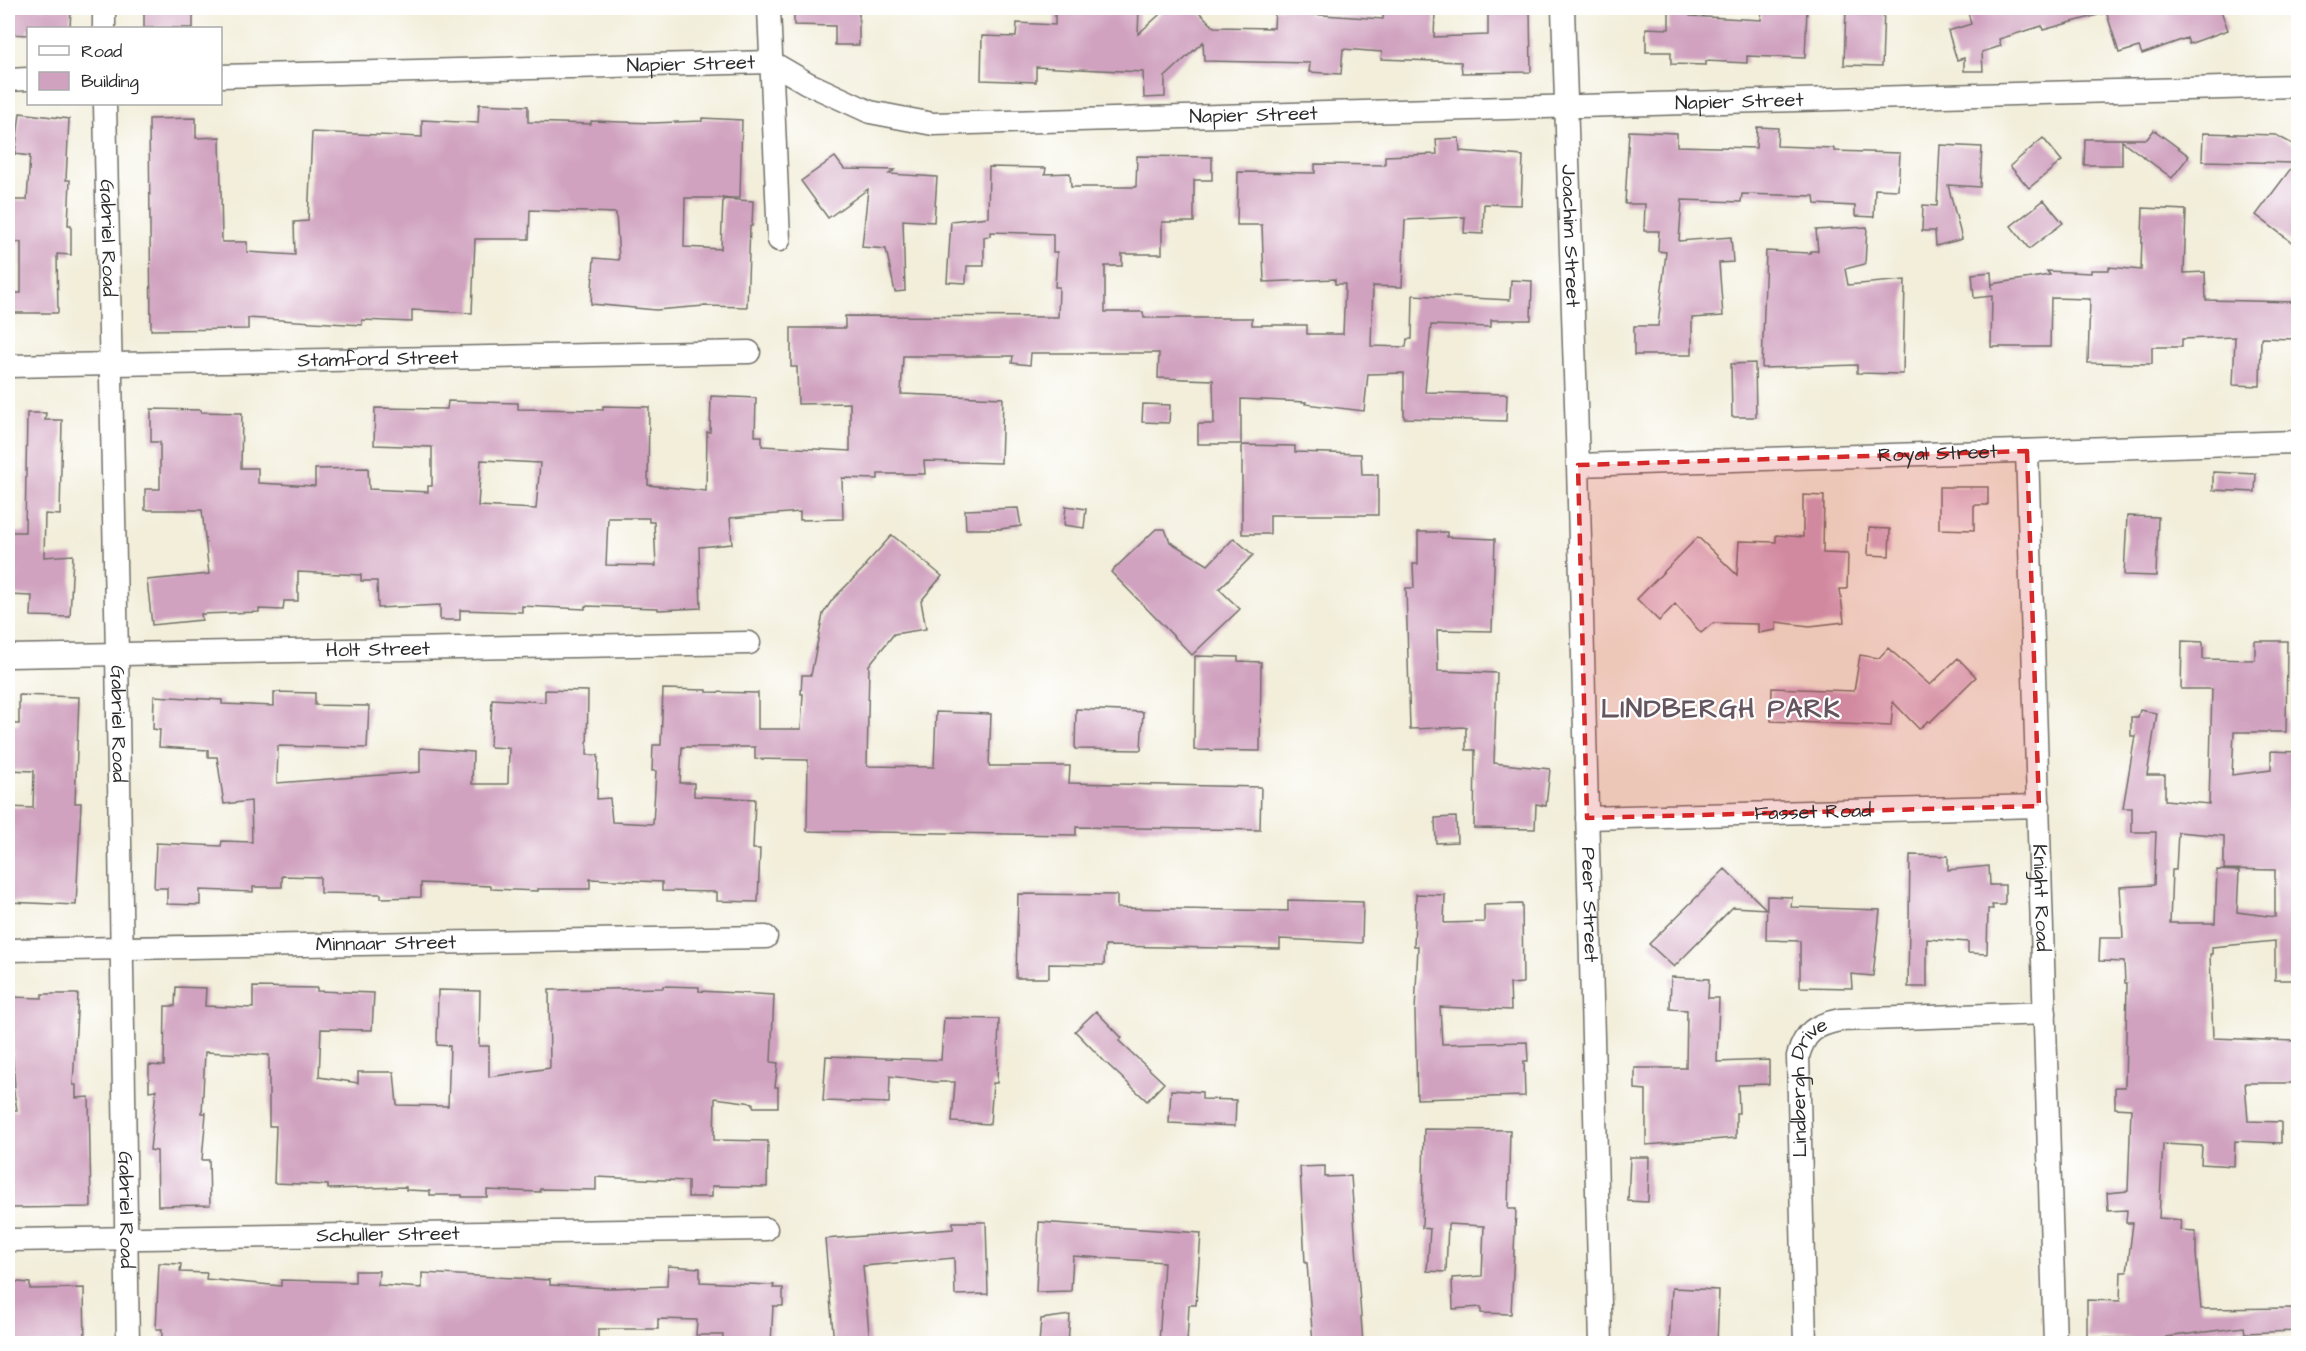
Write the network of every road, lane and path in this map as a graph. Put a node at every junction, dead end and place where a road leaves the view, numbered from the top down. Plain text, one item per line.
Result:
1 (104, 8) edge
2 (769, 8) edge
3 (1563, 8) edge
4 (104, 27) edge
5 (771, 62) junction
6 (222, 76) edge
7 (8, 80) edge
8 (27, 80) edge
9 (2298, 86) edge
10 (105, 105) edge
11 (1565, 106) junction
12 (779, 240) dead end
13 (749, 352) dead end
14 (110, 365) junction
15 (8, 366) edge
16 (2298, 442) edge
17 (2027, 451) junction
18 (1578, 465) junction
19 (749, 643) dead end
20 (117, 654) junction
21 (8, 656) edge
22 (2039, 806) junction
23 (1587, 818) junction
24 (766, 937) dead end
25 (122, 948) junction
26 (8, 950) edge
27 (2045, 1013) junction
28 (766, 1229) dead end
29 (126, 1238) junction
30 (8, 1240) edge
31 (128, 1344) edge
32 (1601, 1344) edge
33 (1805, 1344) edge
34 (2055, 1344) edge

1 - 4 street
2 - 5 street
3 - 11 street, Joachim Street
5 - 6 street, Napier Street
5 - 11 street, Napier Street
5 - 12 street
7 - 8 street
9 - 11 street, Napier Street
10 - 14 street, Gabriel Road
11 - 18 street, Joachim Street
13 - 14 street, Stamford Street
14 - 15 street, Stamford Street
14 - 20 street, Gabriel Road
16 - 17 street, Royal Street
17 - 18 street, Royal Street
17 - 22 street, Knight Road
18 - 23 street, Peer Street
19 - 20 street, Holt Street
20 - 21 street, Holt Street
20 - 25 street, Gabriel Road
22 - 23 street, Fasset Road
22 - 27 street, Knight Road
23 - 32 street, Peer Street
24 - 25 street, Minnaar Street
25 - 26 street, Minnaar Street
25 - 29 street, Gabriel Road
27 - 33 street, Lindbergh Drive
27 - 34 street, Knight Road
28 - 29 street, Schuller Street
29 - 30 street, Schuller Street
29 - 31 street, Gabriel Road

